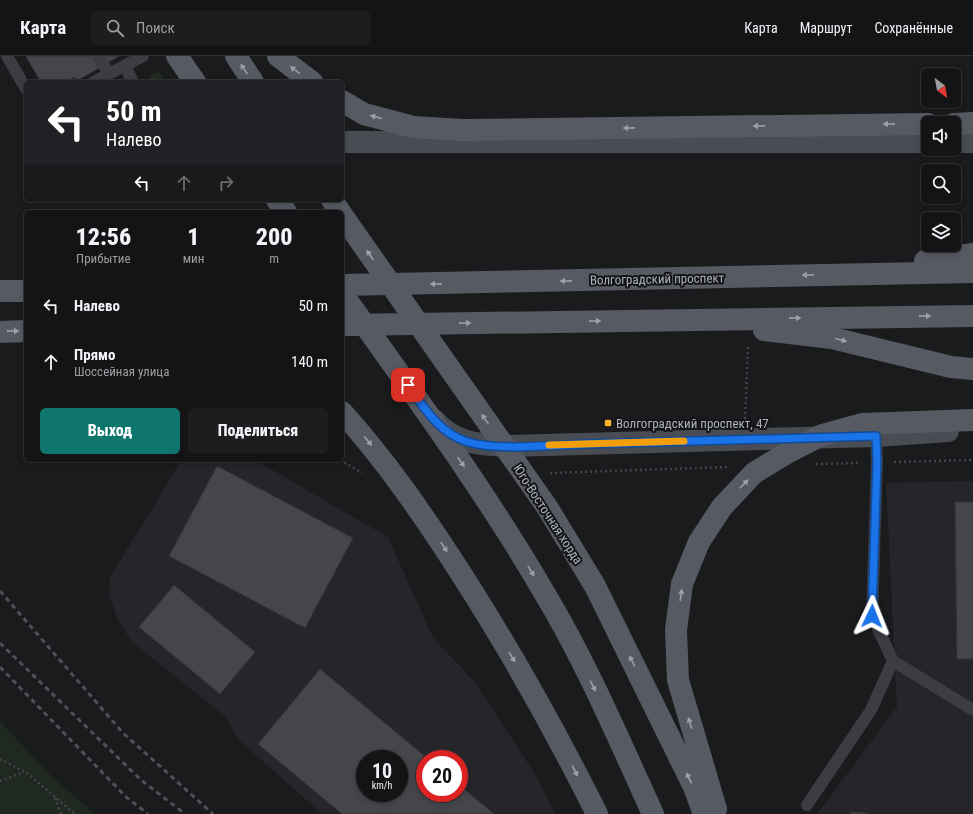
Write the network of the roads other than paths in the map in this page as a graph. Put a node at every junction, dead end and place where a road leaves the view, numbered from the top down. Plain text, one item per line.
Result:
1 (6, 56) edge
2 (98, 56) edge
3 (143, 56) edge
4 (177, 56) edge
5 (185, 56) edge
6 (236, 56) edge
7 (278, 56) edge
8 (125, 66) junction
9 (109, 74) junction
10 (97, 80) edge
11 (132, 80) edge
12 (194, 80) edge
13 (202, 80) edge
14 (252, 80) edge
15 (309, 80) edge
16 (24, 86) edge
17 (344, 102) edge
18 (973, 123) edge
19 (921, 124) edge
20 (961, 124) edge
21 (344, 142) edge
22 (921, 142) edge
23 (961, 142) edge
24 (973, 142) edge
25 (344, 218) edge
26 (973, 254) edge
27 (973, 272) edge
28 (834, 275) junction
29 (344, 286) edge
30 (344, 289) edge
31 (0, 291) edge
32 (24, 291) edge
33 (344, 296) edge
34 (973, 316) edge
35 (677, 320) junction
36 (344, 325) edge
37 (24, 331) edge
38 (0, 332) edge
39 (973, 369) edge
40 (344, 414) edge
41 (973, 420) edge
42 (973, 429) edge
43 (876, 436) junction
44 (892, 661) junction
45 (973, 710) edge
46 (807, 805) dead end
47 (597, 814) edge
48 (653, 814) edge
49 (704, 814) edge
50 (717, 814) edge

1 - 16 lane
2 - 9 lane
3 - 8 lane
4 - 12 main road
5 - 13 main road
14 -> 6 main road
15 -> 7 main road
8 - 9 lane
8 - 11 lane
9 - 10 lane
19 -> 17 main road
18 - 20 main road
21 - 22 main road
23 - 24 main road
49 -> 25 main road, Юго-Восточная хорда, bridge
26 - 28 main road
27 - 28 main road, Волгоградский проспект
28 -> 29 main road, Волгоградский проспект
30 - 43 main road
31 - 32 main road
33 -> 48 main road, bridge
35 -> 34 main road
36 -> 35 main road, bridge
35 -> 39 main road
38 -> 37 main road
40 -> 47 main road
50 -> 41 main road, bridge
42 - 43 main road
43 - 44 lane
44 - 45 lane
44 - 46 lane

